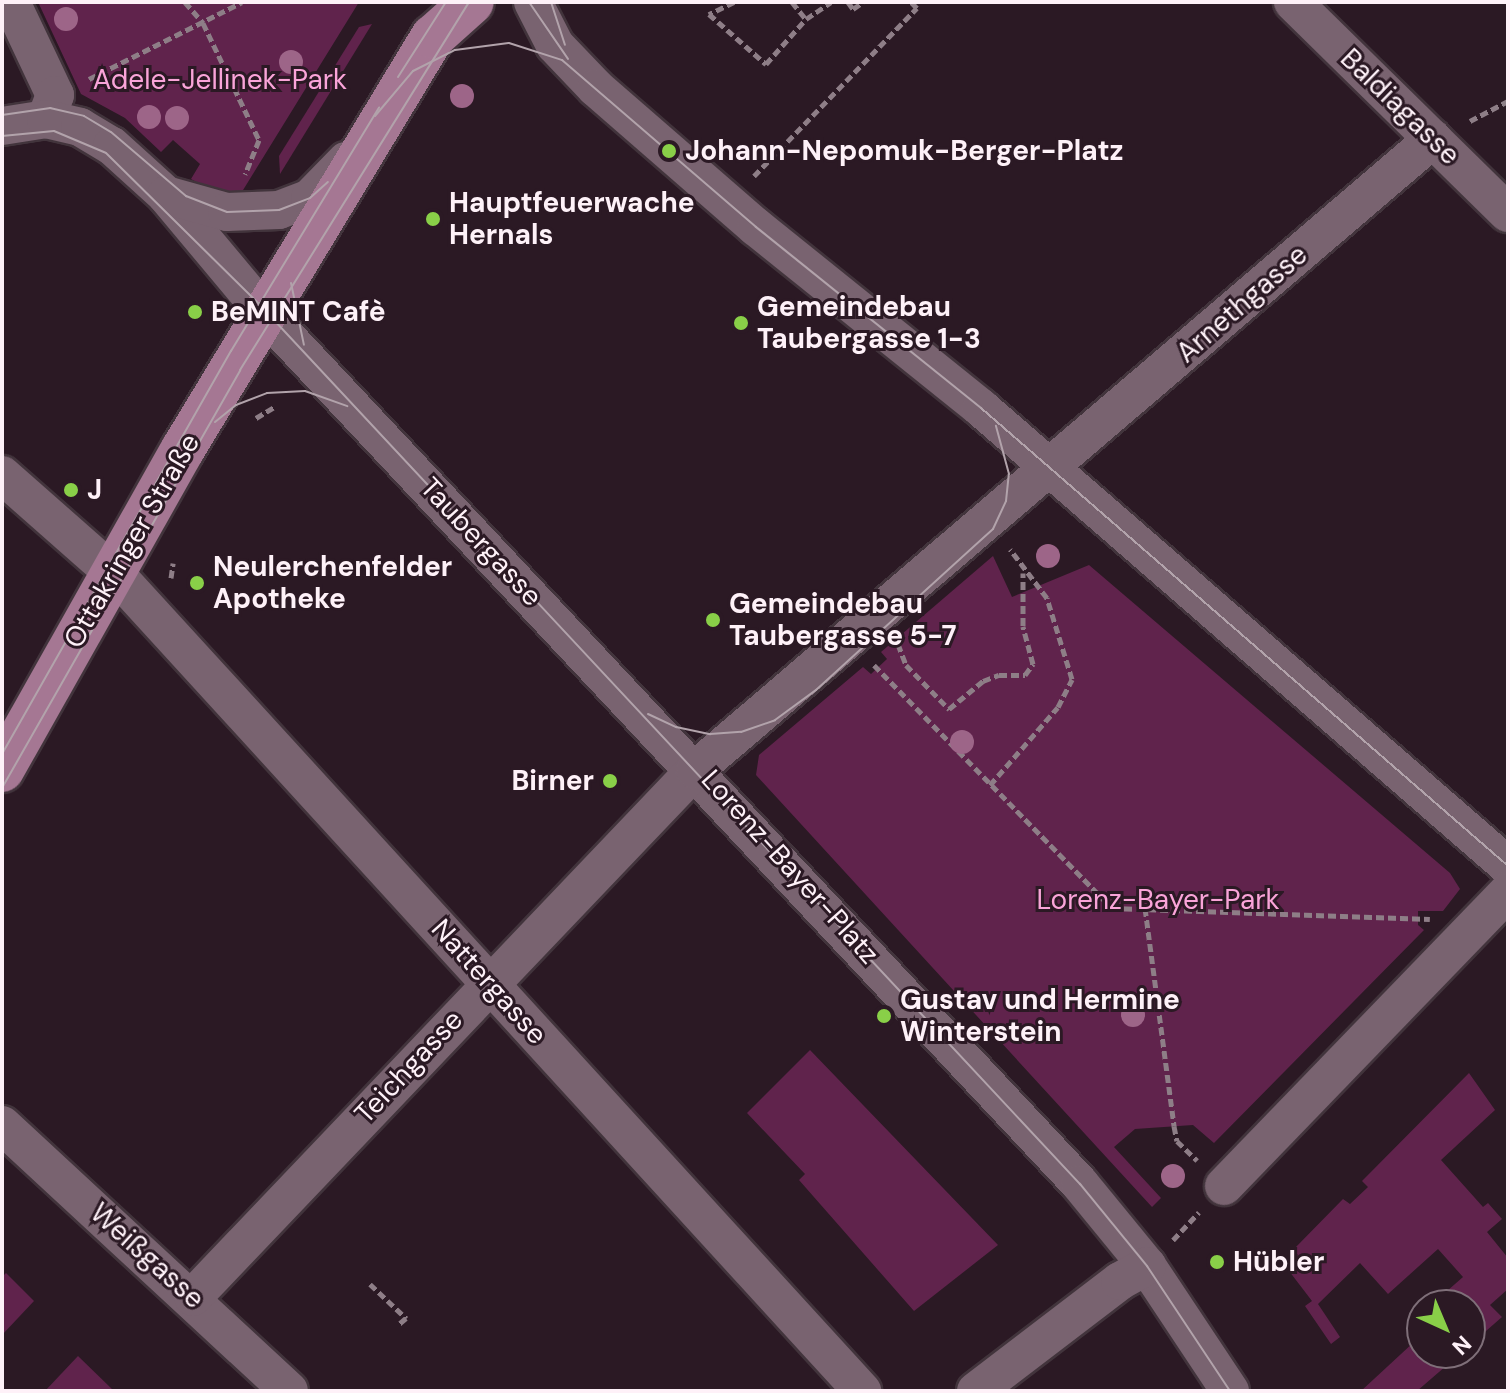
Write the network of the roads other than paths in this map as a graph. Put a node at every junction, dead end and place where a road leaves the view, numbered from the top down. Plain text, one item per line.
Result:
1 (11, 2) edge
2 (472, 2) edge
3 (533, 2) edge
4 (1293, 2) edge
5 (436, 19) edge
6 (51, 107) junction
7 (2, 126) edge
8 (1433, 139) junction
9 (367, 147) junction
10 (166, 195) junction
11 (1508, 213) edge
12 (267, 316) junction
13 (1051, 470) junction
14 (2, 475) edge
15 (115, 574) junction
16 (2, 770) edge
17 (695, 770) junction
18 (1508, 866) edge
19 (1508, 892) edge
20 (490, 981) junction
21 (2, 1125) edge
22 (1224, 1186) road end
23 (1147, 1266) junction
24 (193, 1297) junction
25 (289, 1391) edge
26 (862, 1391) edge
27 (976, 1391) edge
28 (1230, 1391) edge

1 - 6 street
2 - 5 main road
3 - 13 street
4 - 8 street, Baldiagasse
5 - 9 main road
6 - 7 street
6 - 10 street
8 - 11 street, Baldiagasse
8 - 13 street, Arnethgasse
9 - 10 street
9 - 12 main road
10 - 12 street
12 - 15 main road, Ottakringer Straße
12 - 17 street, Taubergasse
13 - 17 street, Lorenz-Bayer-Platz
13 - 18 street
14 - 15 street, Nattergasse
15 - 16 main road, Ottakringer Straße
15 - 20 street, Nattergasse
17 - 20 street, Teichgasse
17 - 23 street, Lorenz-Bayer-Platz
19 - 22 street
20 - 24 street, Teichgasse
20 - 26 street, Nattergasse
21 - 24 street, Weißgasse
23 - 27 street
23 - 28 street
24 - 25 street, Weißgasse

